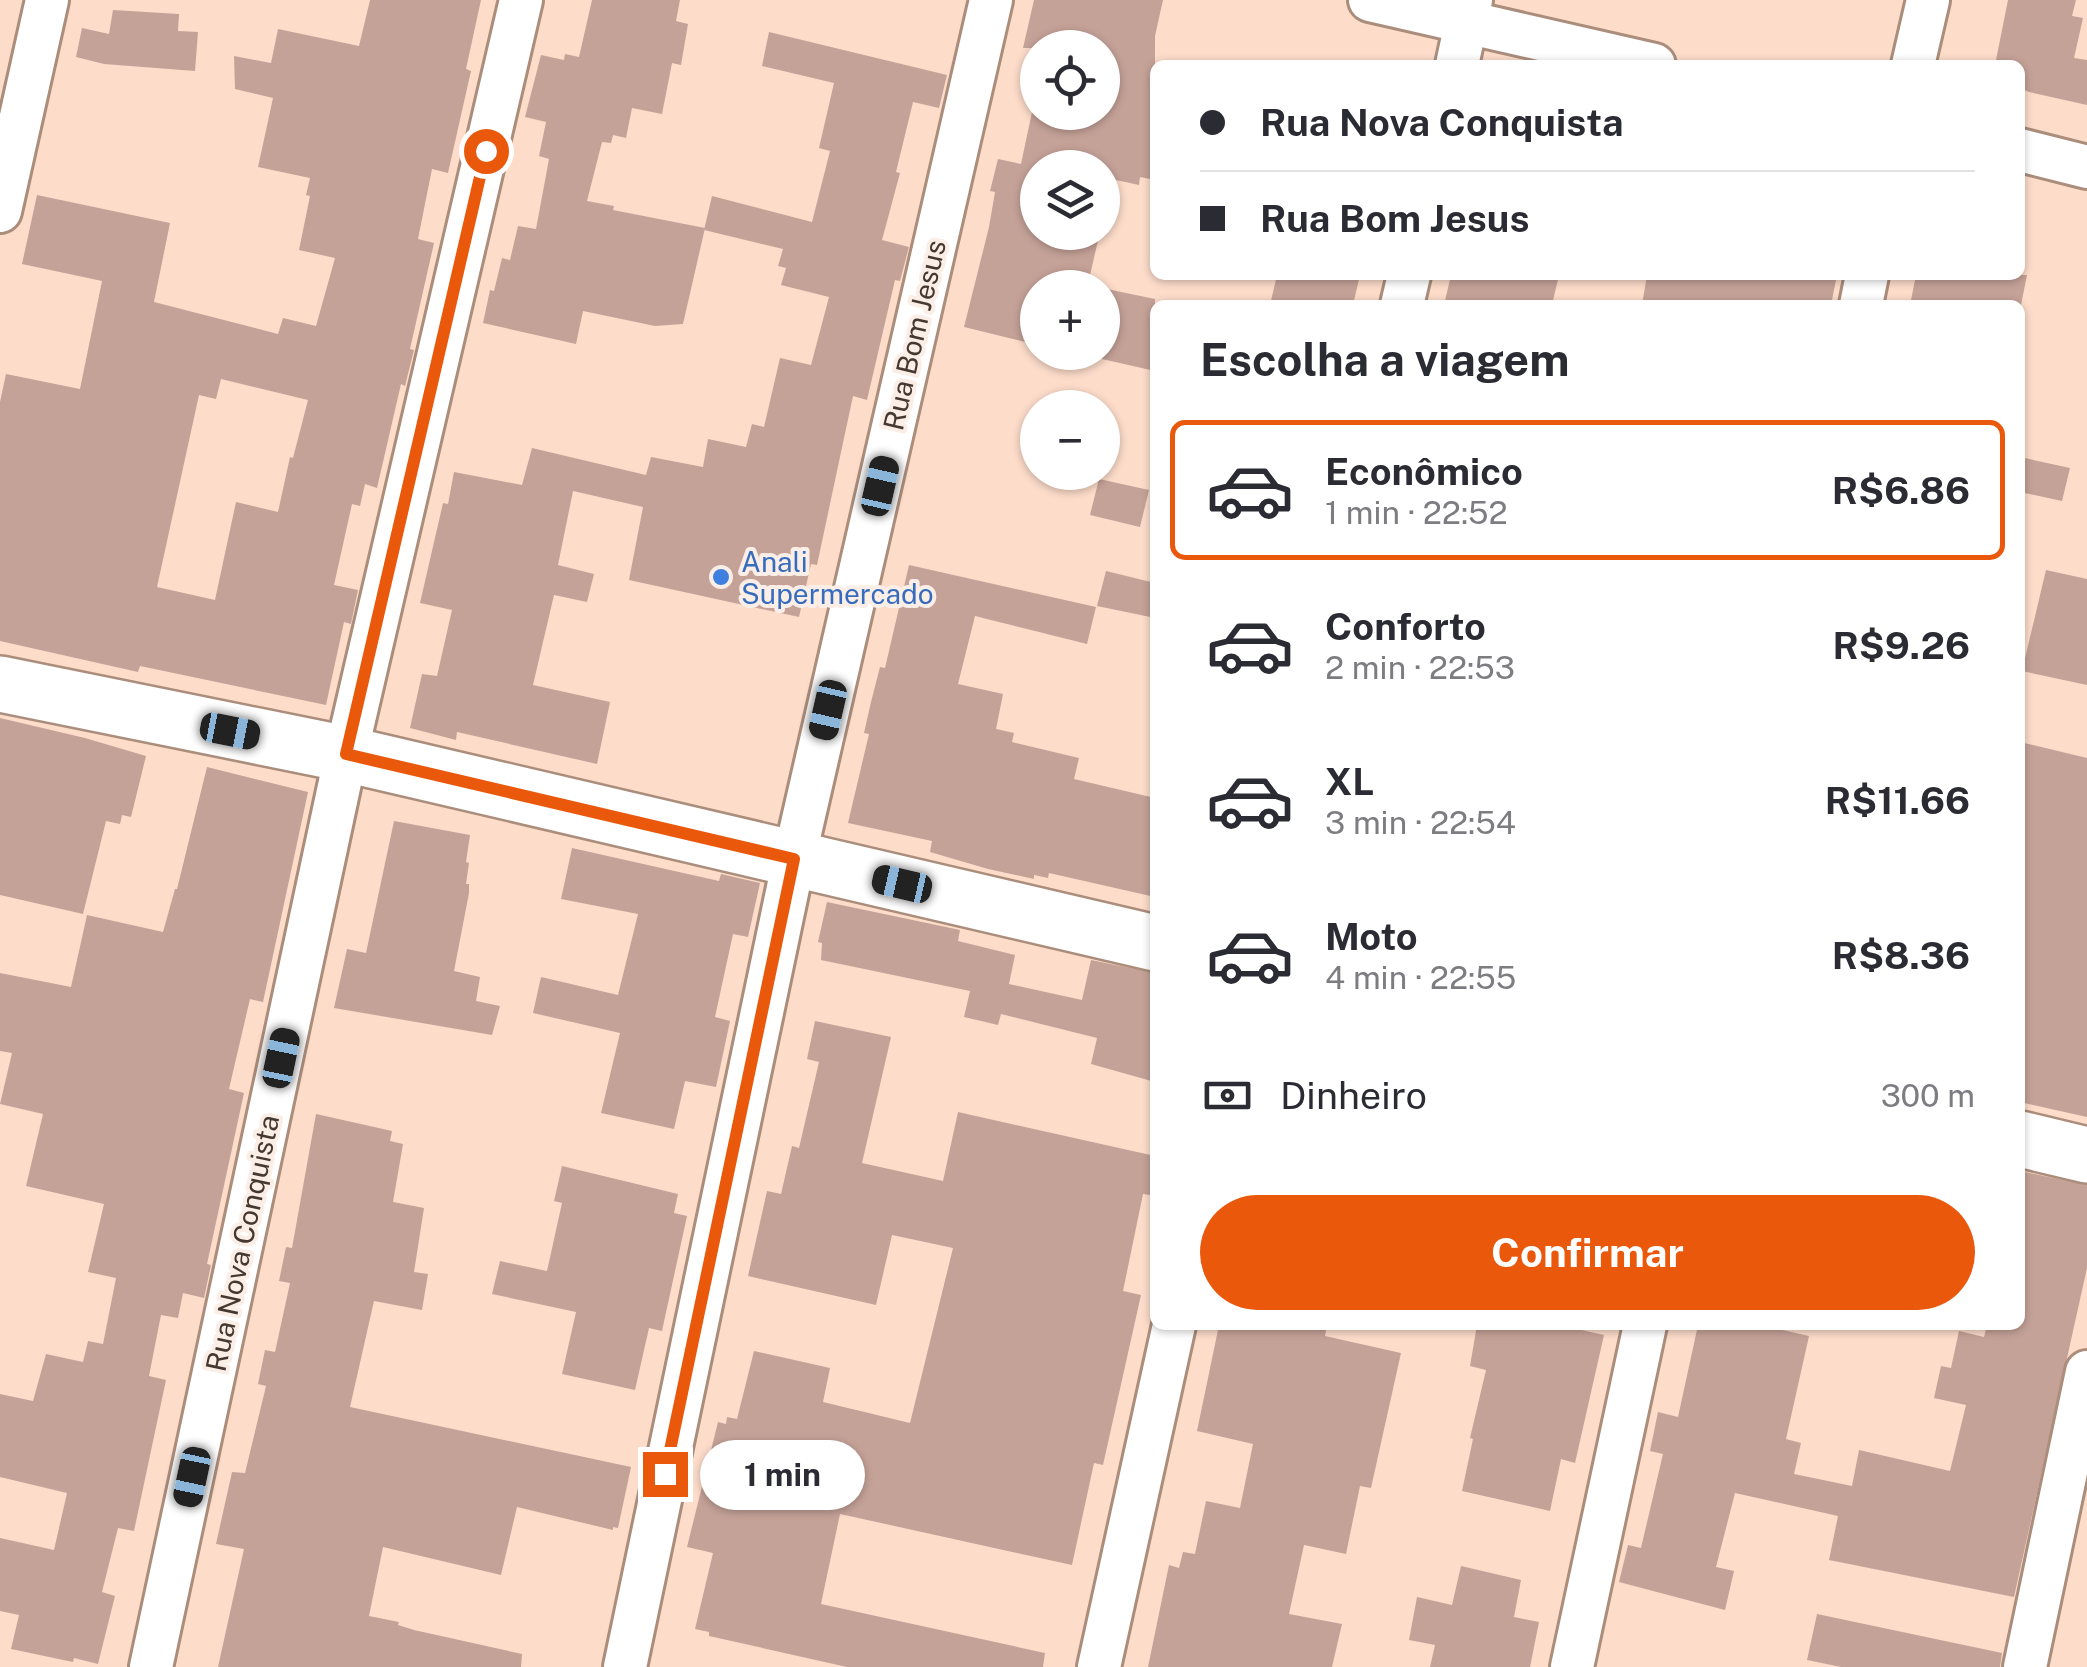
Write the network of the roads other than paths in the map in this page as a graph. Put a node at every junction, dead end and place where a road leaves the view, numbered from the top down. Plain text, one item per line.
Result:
1 (47, 0) edge
2 (521, 0) edge
3 (991, 0) edge
4 (1370, 0) edge
5 (1928, 0) edge
6 (1469, 11) edge
7 (1457, 60) edge
8 (1637, 60) edge
9 (1914, 60) edge
10 (2025, 151) edge
11 (2087, 167) edge
12 (0, 211) edge
13 (0, 684) edge
14 (346, 754) junction
15 (794, 859) junction
16 (1150, 942) edge
17 (2025, 1140) edge
18 (2087, 1156) edge
19 (1173, 1330) edge
20 (1644, 1330) edge
21 (2087, 1372) edge
22 (151, 1667) edge
23 (624, 1667) edge
24 (1098, 1667) edge
25 (1572, 1667) edge
26 (2026, 1667) edge

1 - 12 street
2 - 14 street, Rua Nova Conquista
3 - 15 street, Rua Bom Jesus
4 - 6 street
5 - 9 street
6 - 7 street
6 - 8 street
10 - 11 street
13 - 14 street
14 - 15 street
14 - 22 street, Rua Nova Conquista
15 - 16 street
15 - 23 street, Rua Bom Jesus
17 - 18 street
19 - 24 street
20 - 25 street
21 - 26 street

